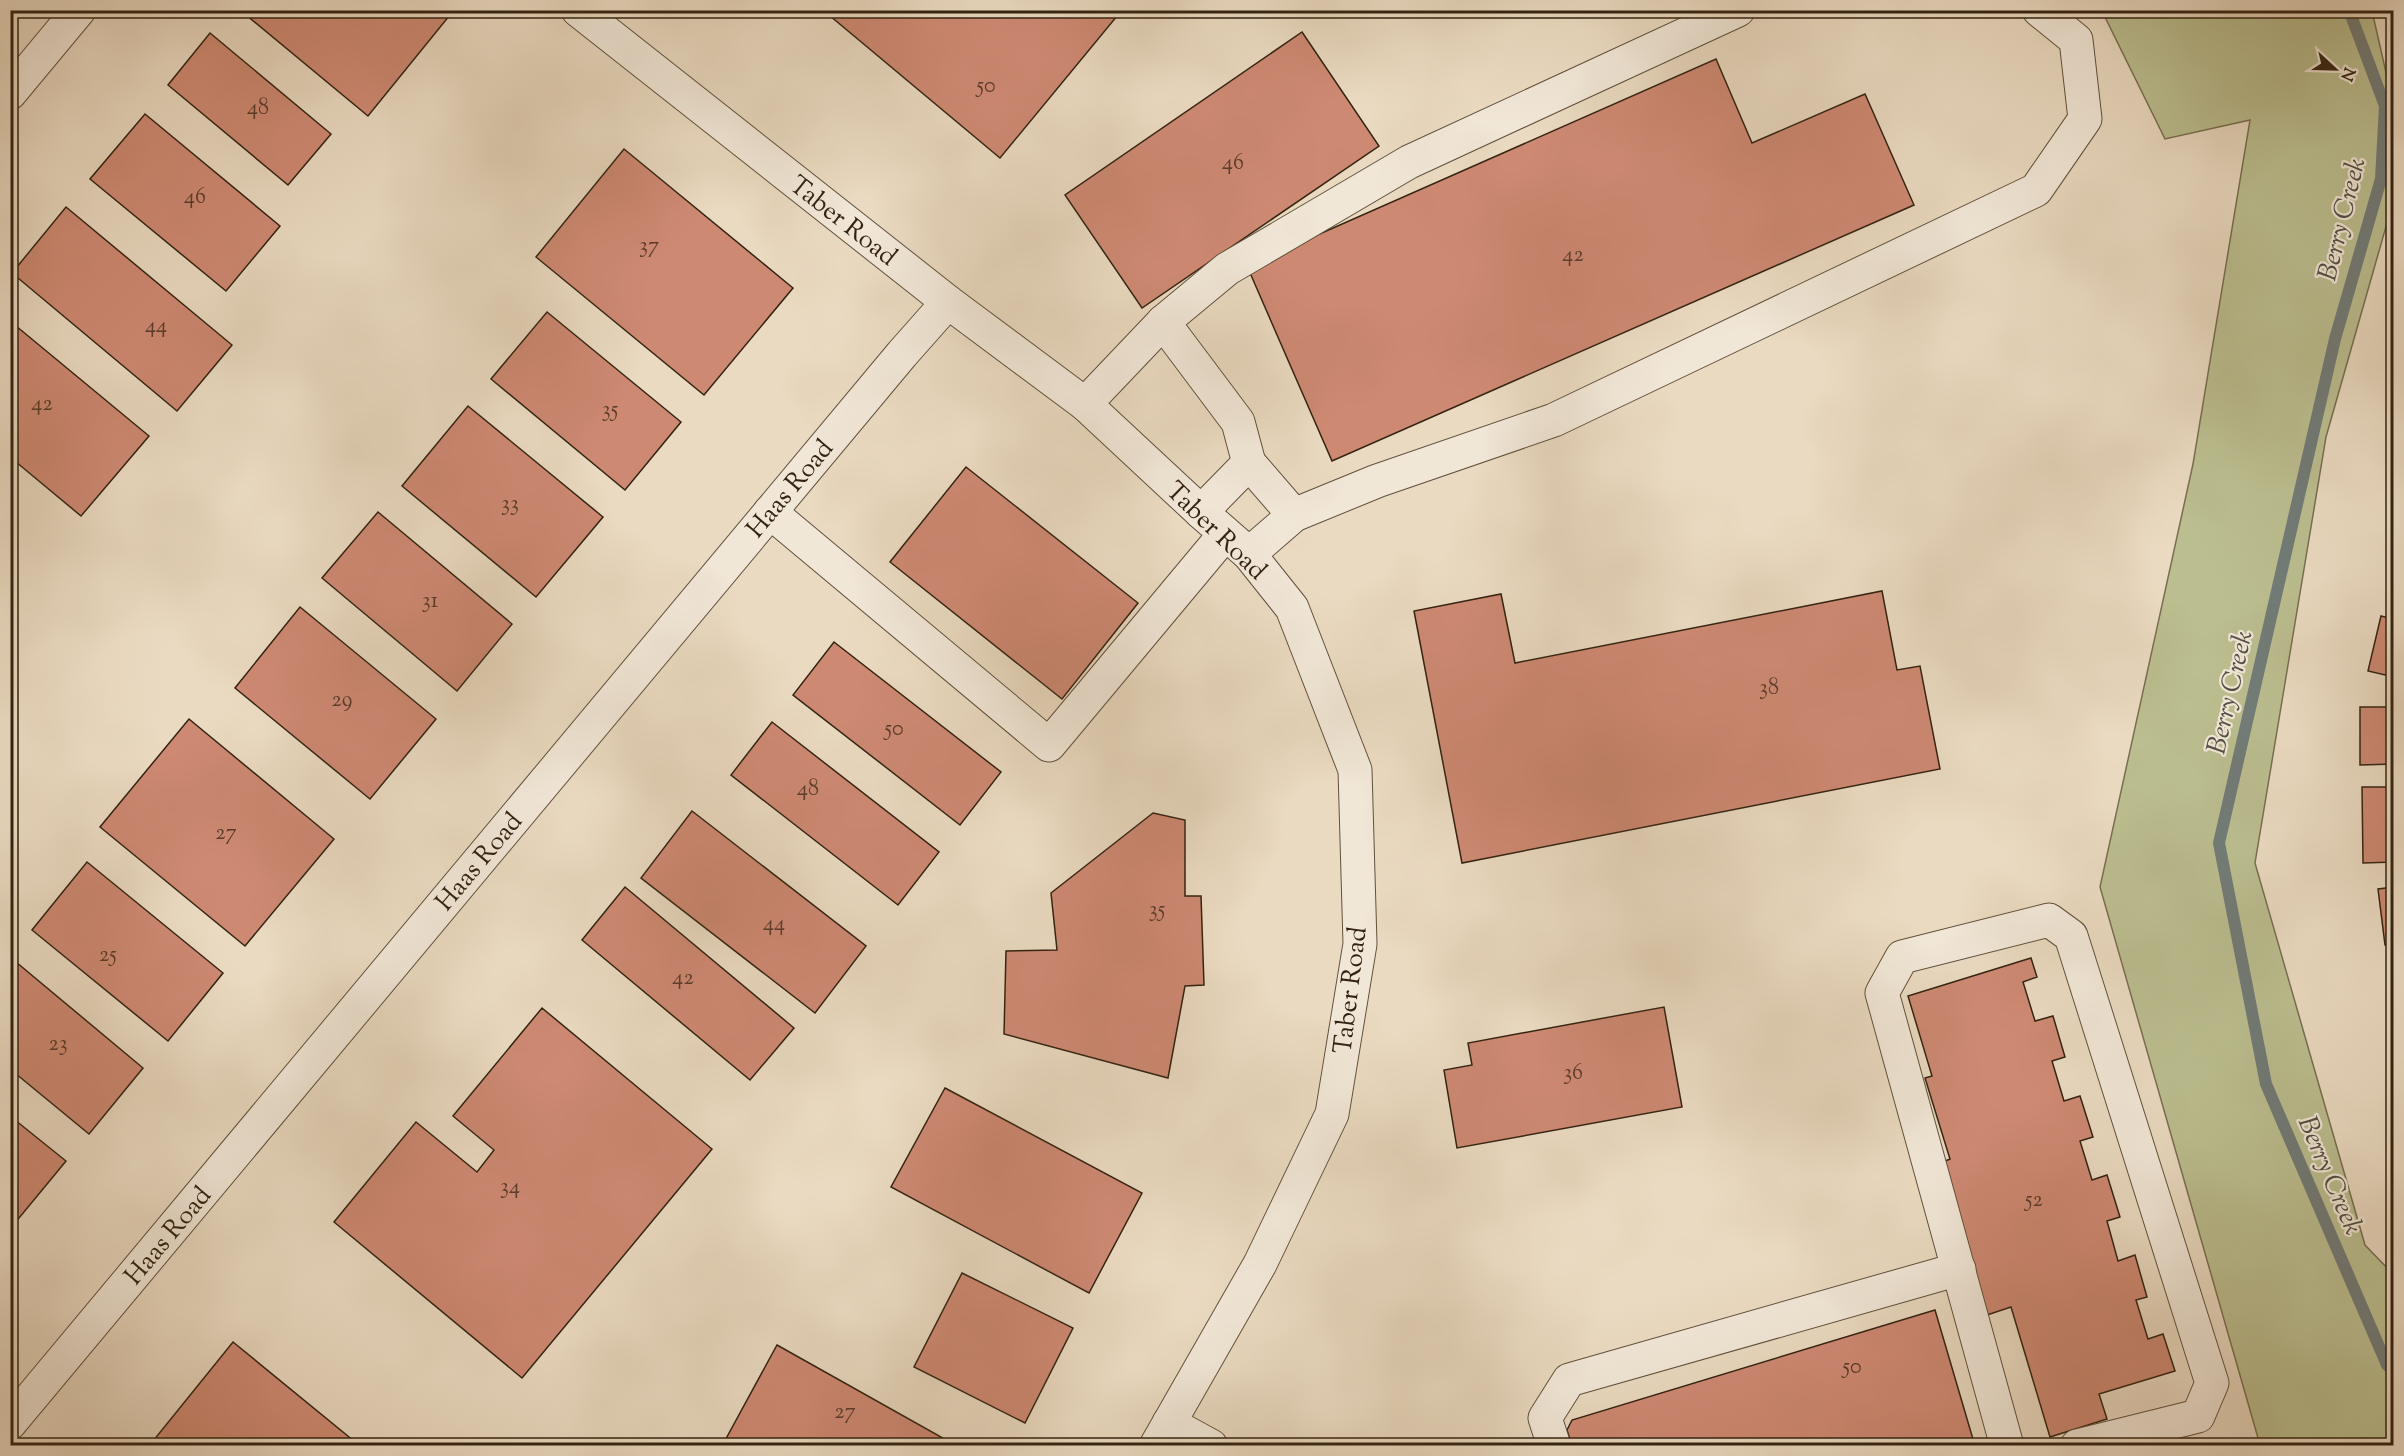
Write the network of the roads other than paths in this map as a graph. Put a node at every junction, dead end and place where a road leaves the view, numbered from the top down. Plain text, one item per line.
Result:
1 (79, 10) edge
2 (578, 10) edge
3 (1738, 10) edge
4 (2039, 10) edge
5 (10, 93) edge
6 (948, 302) junction
7 (1163, 322) junction
8 (1085, 404) junction
9 (1249, 463) junction
10 (770, 512) junction
11 (1200, 512) junction
12 (1294, 515) junction
13 (1237, 544) junction
14 (1959, 1269) junction
15 (10, 1423) edge
16 (1163, 1434) edge
17 (1211, 1446) edge
18 (1554, 1446) edge
19 (2007, 1446) edge
20 (2077, 1446) edge

1 - 5 street
2 - 6 street, Taber Road
3 - 7 street
4 - 12 street
6 - 8 street, Taber Road
6 - 10 street, Haas Road
7 - 8 street
7 - 9 street
8 - 11 street, Taber Road
9 - 11 street
9 - 12 street
10 - 13 street
10 - 15 street, Haas Road
11 - 13 street, Taber Road
12 - 13 street
13 - 16 street, Taber Road
14 - 18 street
14 - 19 street
14 - 20 street
16 - 17 street

